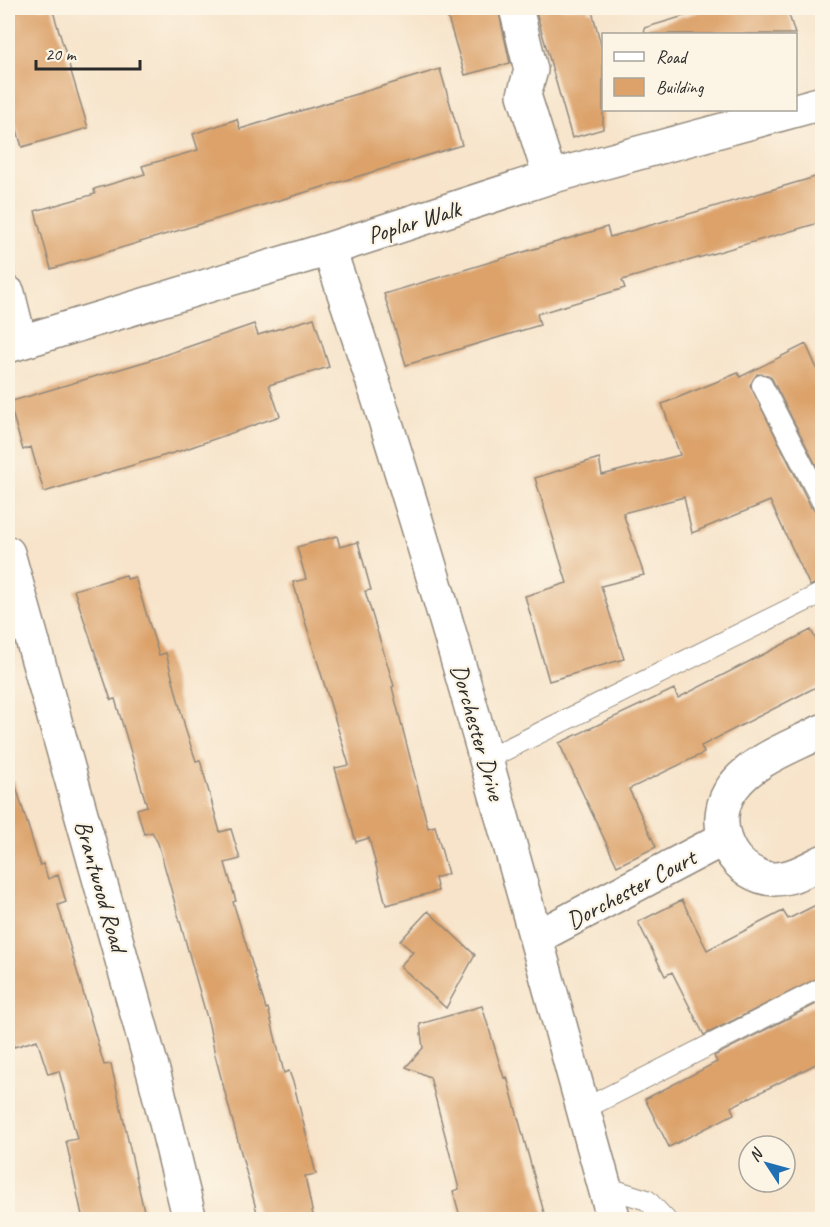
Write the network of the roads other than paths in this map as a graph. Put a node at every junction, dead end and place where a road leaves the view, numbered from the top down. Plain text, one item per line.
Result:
1 (516, 8) edge
2 (822, 104) edge
3 (796, 111) edge
4 (797, 111) edge
5 (550, 177) junction
6 (329, 249) junction
7 (8, 293) edge
8 (14, 343) edge
9 (762, 385) dead end
10 (822, 502) edge
11 (8, 553) edge
12 (822, 592) edge
13 (822, 731) edge
14 (487, 759) junction
15 (723, 839) junction
16 (822, 862) edge
17 (537, 937) junction
18 (822, 988) edge
19 (584, 1109) junction
20 (605, 1186) junction
21 (190, 1220) edge
22 (614, 1220) edge
23 (666, 1220) edge

1 - 5 street
2 - 4 street, Poplar Walk
3 - 5 street, Poplar Walk
5 - 6 street, Poplar Walk
6 - 8 street, Poplar Walk
6 - 14 street, Dorchester Drive
7 - 8 street
9 - 10 lane
11 - 21 street, Brantwood Road
12 - 14 lane
13 - 15 street, Dorchester Court
14 - 17 street, Dorchester Drive
15 - 16 street, Dorchester Court
15 - 17 street, Dorchester Court
17 - 19 street, Dorchester Drive
18 - 19 lane
19 - 20 street, Dorchester Drive
20 - 22 street, Dorchester Drive
20 - 23 lane

